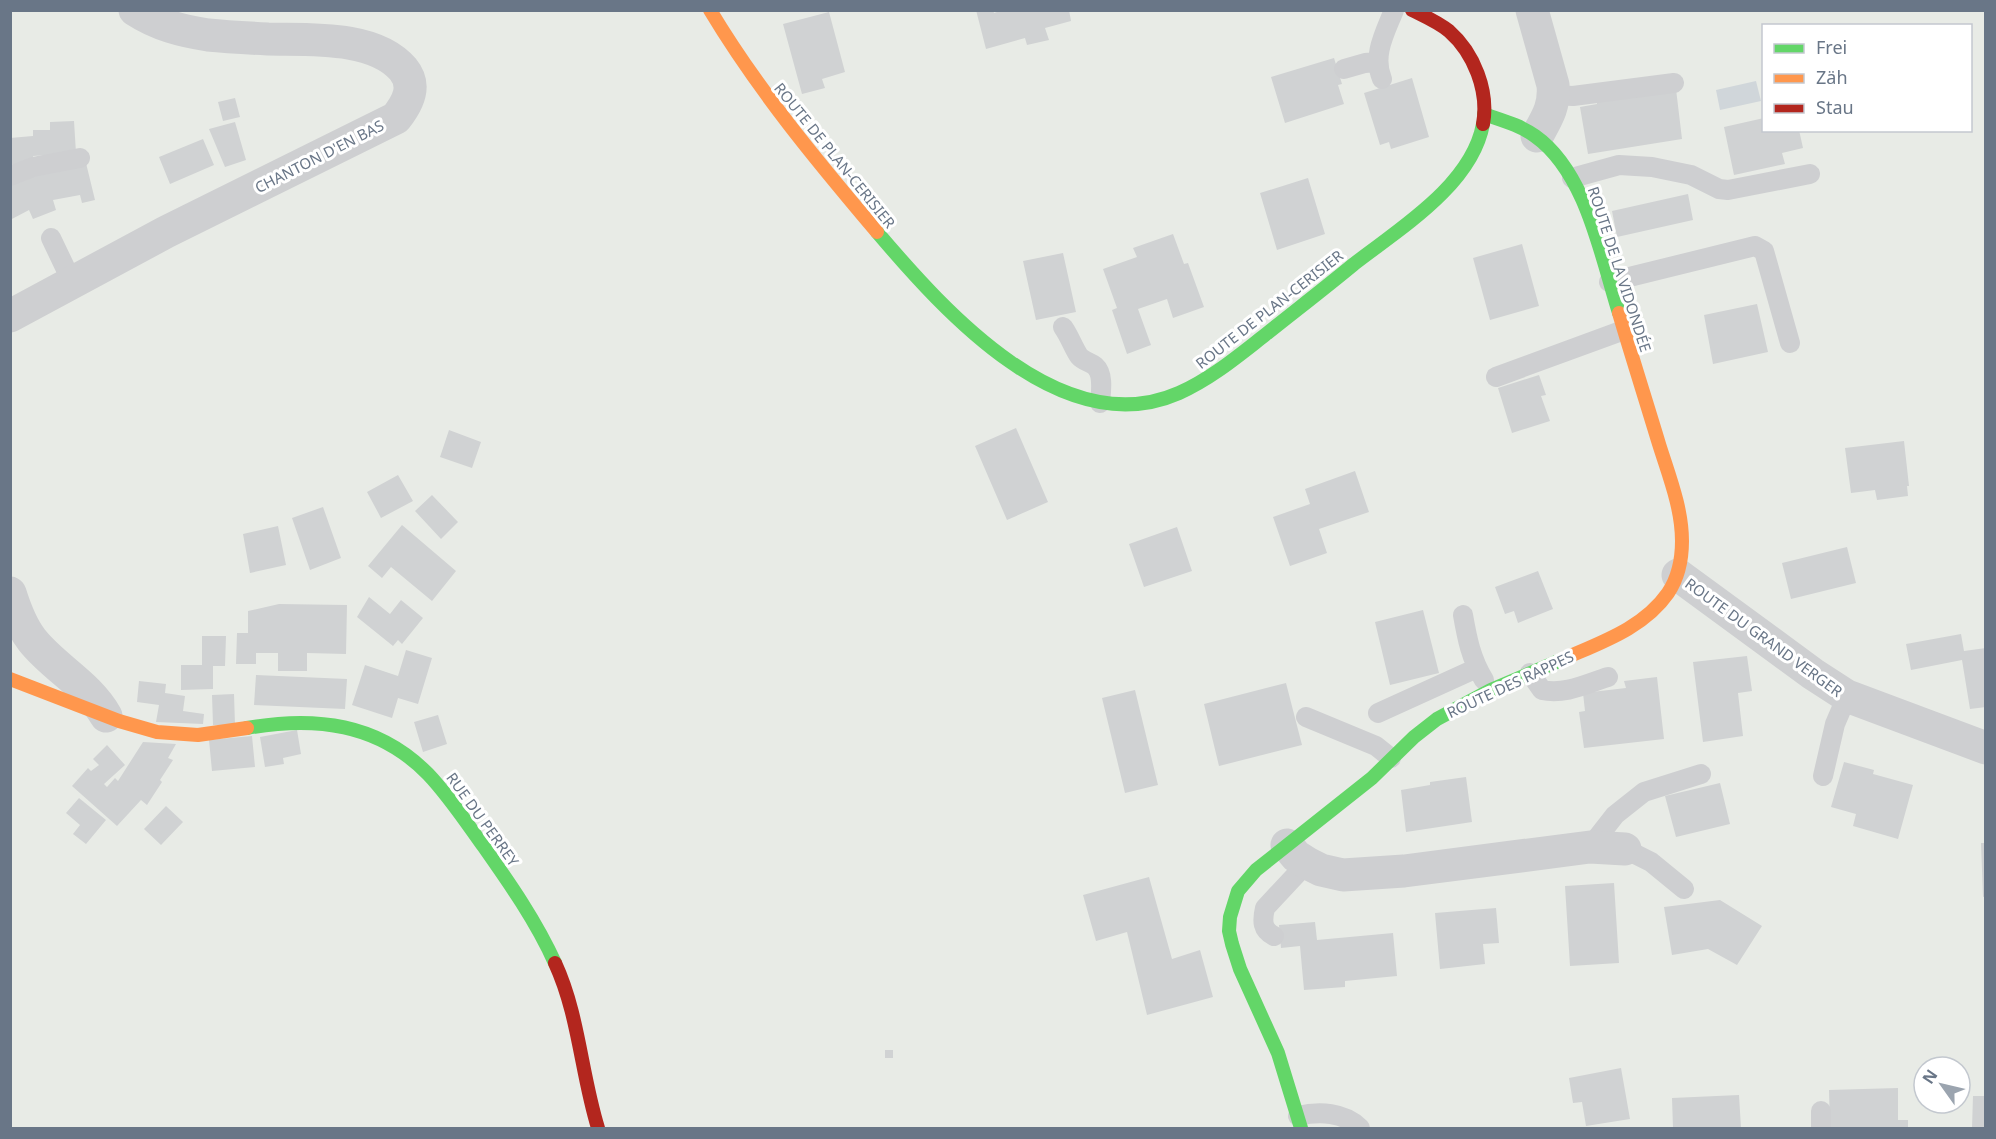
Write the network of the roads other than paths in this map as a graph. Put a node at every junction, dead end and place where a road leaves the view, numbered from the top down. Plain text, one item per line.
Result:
1 (135, 10) edge
2 (710, 10) edge
3 (1394, 10) edge
4 (1412, 10) edge
5 (1532, 10) edge
6 (1344, 69) dead end
7 (1674, 83) dead end
8 (1554, 95) junction
9 (1484, 114) junction
10 (1537, 136) junction
11 (80, 158) dead end
12 (1810, 174) dead end
13 (10, 176) edge
14 (1572, 178) junction
15 (51, 238) dead end
16 (72, 282) junction
17 (1609, 282) junction
18 (10, 316) edge
19 (1063, 327) dead end
20 (1624, 330) junction
21 (1790, 344) dead end
22 (1496, 377) dead end
23 (1100, 403) junction
24 (1678, 575) junction
25 (10, 593) edge
26 (1462, 615) dead end
27 (1477, 669) junction
28 (1530, 673) junction
29 (1608, 677) dead end
30 (10, 679) edge
31 (1491, 690) junction
32 (1847, 696) junction
33 (1378, 713) dead end
34 (106, 716) junction
35 (1306, 717) dead end
36 (1986, 748) edge
37 (1391, 758) junction
38 (1701, 774) dead end
39 (1823, 776) dead end
40 (1590, 847) junction
41 (1625, 849) joint
42 (1297, 854) junction
43 (1684, 889) dead end
44 (1274, 936) dead end
45 (1299, 1122) edge
46 (598, 1128) edge
47 (1360, 1128) edge

1 - 16 street, CHANTON D'EN BAS
2 - 23 street, ROUTE DE PLAN-CERISIER
3 - 6 lane
4 - 9 street
5 - 8 street
7 - 8 lane
8 - 10 street
9 - 10 street, ROUTE DE LA VIDONDÉE
9 - 23 street, ROUTE DE PLAN-CERISIER
10 - 14 street, ROUTE DE LA VIDONDÉE
11 - 13 lane
12 - 14 lane
14 - 17 street, ROUTE DE LA VIDONDÉE
15 - 16 lane
16 - 18 street, CHANTON D'EN BAS
17 - 20 street, ROUTE DE LA VIDONDÉE
17 - 21 lane
19 - 23 lane
20 - 22 lane
20 - 24 street, ROUTE DE LA VIDONDÉE
24 - 28 street, ROUTE DES RAPPES
24 - 32 street, ROUTE DU GRAND VERGER
25 - 34 street
26 - 27 lane
27 - 31 lane
27 - 33 lane
28 - 29 lane
28 - 31 street, ROUTE DES RAPPES
30 - 34 street, RUE DU PERREY
31 - 37 street, ROUTE DES RAPPES
32 - 36 street, ROUTE DU GRAND VERGER
32 - 39 lane
34 - 46 street, RUE DU PERREY
35 - 37 lane
37 - 42 street, ROUTE DES RAPPES
38 - 40 lane
40 - 41 street
40 - 42 street
41 - 43 lane
42 - 44 lane
42 - 45 street, ROUTE DES RAPPES
45 - 47 lane

